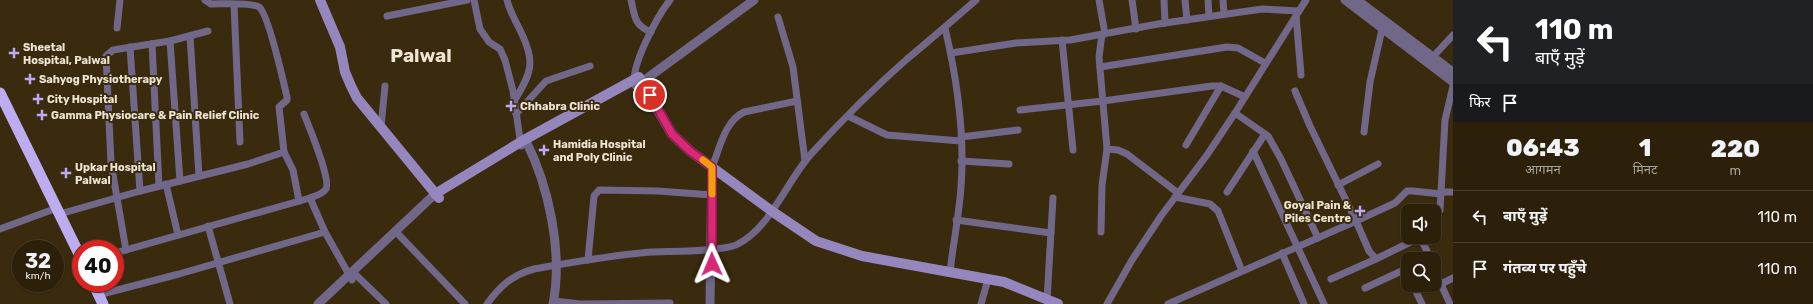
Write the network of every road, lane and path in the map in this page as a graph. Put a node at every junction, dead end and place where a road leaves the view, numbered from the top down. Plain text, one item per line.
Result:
1 (120, 0) edge
2 (206, 0) edge
3 (320, 0) edge
4 (467, 0) edge
5 (474, 0) edge
6 (507, 0) edge
7 (631, 0) edge
8 (670, 0) edge
9 (746, 0) edge
10 (754, 0) edge
11 (976, 0) edge
12 (1099, 0) edge
13 (1132, 0) edge
14 (1164, 0) edge
15 (1185, 0) edge
16 (1208, 0) edge
17 (1223, 0) edge
18 (1306, 0) edge
19 (1345, 0) edge
20 (1357, 0) edge
21 (234, 5) junction
22 (1298, 13) junction
23 (1224, 14) junction
24 (387, 16) dead end
25 (1209, 16) junction
26 (778, 18) dead end
27 (1186, 20) junction
28 (1166, 23) junction
29 (1383, 24) junction
30 (117, 28) dead end
31 (946, 28) junction
32 (1136, 28) junction
33 (208, 31) dead end
34 (651, 32) junction
35 (1103, 34) junction
36 (1453, 35) edge
37 (190, 36) junction
38 (1062, 40) junction
39 (170, 41) junction
40 (152, 44) junction
41 (130, 47) junction
42 (951, 53) junction
43 (1430, 60) junction
44 (1265, 63) junction
45 (590, 66) dead end
46 (1100, 67) junction
47 (1453, 72) edge
48 (1301, 75) dead end
49 (637, 81) junction
50 (1453, 82) edge
51 (385, 86) dead end
52 (1221, 86) junction
53 (1453, 86) edge
54 (1295, 91) dead end
55 (0, 93) edge
56 (1244, 97) junction
57 (514, 101) junction
58 (797, 101) junction
59 (1103, 102) junction
60 (1068, 105) junction
61 (1020, 110) dead end
62 (1235, 113) junction
63 (304, 114) dead end
64 (516, 114) junction
65 (848, 116) junction
66 (381, 127) junction
67 (1018, 130) dead end
68 (1364, 132) dead end
69 (1265, 134) junction
70 (961, 139) junction
71 (240, 142) dead end
72 (523, 143) junction
73 (1186, 145) dead end
74 (1107, 149) junction
75 (1073, 150) dead end
76 (1253, 151) junction
77 (284, 152) junction
78 (805, 161) junction
79 (962, 161) junction
80 (1009, 164) dead end
81 (1378, 164) dead end
82 (712, 167) junction
83 (199, 176) junction
84 (180, 181) junction
85 (162, 185) junction
86 (1338, 185) junction
87 (140, 191) junction
88 (1227, 192) dead end
89 (1453, 192) edge
90 (1441, 193) junction
91 (712, 195) junction
92 (1177, 195) junction
93 (437, 196) junction
94 (116, 198) junction
95 (310, 198) junction
96 (1053, 198) dead end
97 (299, 201) junction
98 (1440, 204) edge
99 (58, 211) junction
100 (773, 212) junction
101 (956, 220) junction
102 (1356, 221) junction
103 (208, 226) junction
104 (0, 229) edge
105 (325, 232) junction
106 (1101, 232) dead end
107 (1051, 233) junction
108 (178, 235) junction
109 (399, 235) junction
110 (1318, 238) junction
111 (72, 240) edge
112 (1298, 246) junction
113 (712, 249) junction
114 (126, 250) joint
115 (1426, 252) edge
116 (1282, 253) junction
117 (1376, 259) junction
118 (588, 260) junction
119 (218, 262) junction
120 (557, 265) junction
121 (1242, 271) junction
122 (950, 272) junction
123 (1401, 273) edge
124 (352, 277) junction
125 (1453, 278) edge
126 (988, 279) junction
127 (1331, 279) dead end
128 (1441, 284) joint
129 (1365, 288) dead end
130 (1416, 292) edge
131 (100, 300) edge
132 (1051, 302) edge
133 (553, 303) edge
134 (670, 303) dead end
135 (230, 304) edge
136 (318, 304) edge
137 (327, 304) edge
138 (386, 304) edge
139 (465, 304) edge
140 (487, 304) edge
141 (580, 304) edge
142 (710, 304) edge
143 (981, 304) edge
144 (1107, 304) edge
145 (1168, 304) edge
146 (1304, 304) edge
147 (1324, 304) edge
148 (1422, 304) edge
149 (1450, 304) edge

1 - 30 street
2 - 21 street
3 - 66 main road
4 - 24 street
5 - 57 street
6 - 57 street
7 - 34 street
8 - 34 street
9 - 49 street
10 - 49 street
11 - 31 street
12 - 35 street
13 - 32 street
14 - 28 street
15 - 27 street
16 - 25 street
17 - 23 street
18 - 22 street
19 - 29 street
20 - 29 street
21 - 71 street
21 - 77 street
22 - 23 street
22 - 44 street
22 - 48 street
23 - 25 street
25 - 27 street
26 - 58 street
27 - 28 street
28 - 32 street
29 - 43 street
29 - 68 street
31 - 42 street
31 - 65 street
32 - 35 street
33 - 37 street
34 - 49 street
35 - 38 street
35 - 46 street
36 - 43 street
37 - 39 street
37 - 83 street
38 - 42 street
38 - 60 street
39 - 40 street
39 - 84 street
40 - 41 street
40 - 85 street
41 - 87 street
41 - 94 street
42 - 70 street
43 - 47 street
43 - 50 street
44 - 46 street
44 - 56 street
45 - 64 street
46 - 59 street
49 - 72 main road
49 - 82 main road
51 - 66 street
52 - 56 street
52 - 59 street
52 - 73 street
53 - 90 street
54 - 86 street
55 - 99 highway
56 - 62 street
57 - 64 street
58 - 78 street
58 - 82 street
59 - 60 street
59 - 74 street
60 - 61 street
60 - 75 street
62 - 69 street
62 - 92 street
63 - 95 street
64 - 72 street
65 - 70 street
65 - 78 street
66 - 93 main road
67 - 70 street
69 - 76 street
69 - 110 street
70 - 79 street
72 - 93 main road
72 - 120 street
74 - 92 street
74 - 106 street
76 - 88 street
76 - 112 street
77 - 83 street
77 - 97 street
78 - 100 street
79 - 80 street
79 - 101 street
81 - 86 street
82 - 91 street
82 - 100 main road
83 - 84 street
84 - 85 street
85 - 87 street
85 - 108 street
86 - 102 street
87 - 94 street
89 - 90 street
90 - 98 street
90 - 102 street
91 - 113 street
91 - 118 street
92 - 121 street
92 - 144 street
93 - 109 street
93 - 124 street
94 - 99 street
94 - 114 street
95 - 97 street
95 - 105 street
96 - 107 street
97 - 103 street
99 - 104 street
99 - 111 highway
100 - 113 street
100 - 122 main road
101 - 107 street
101 - 122 street
102 - 110 street
102 - 117 street
103 - 108 street
103 - 119 street
105 - 119 street
105 - 124 street
107 - 132 street
108 - 114 street
109 - 124 street
109 - 139 street
110 - 112 street
112 - 116 street
112 - 147 street
113 - 118 street
113 - 142 street
115 - 117 street
116 - 121 street
116 - 146 street
117 - 127 street
118 - 120 street
119 - 131 street
119 - 135 street
120 - 133 street
120 - 140 street
121 - 145 street
122 - 126 main road
123 - 129 street
124 - 136 street
124 - 137 street
124 - 138 street
125 - 128 street
126 - 132 main road
126 - 143 street
128 - 149 street
130 - 148 street
133 - 141 street
134 - 141 street

